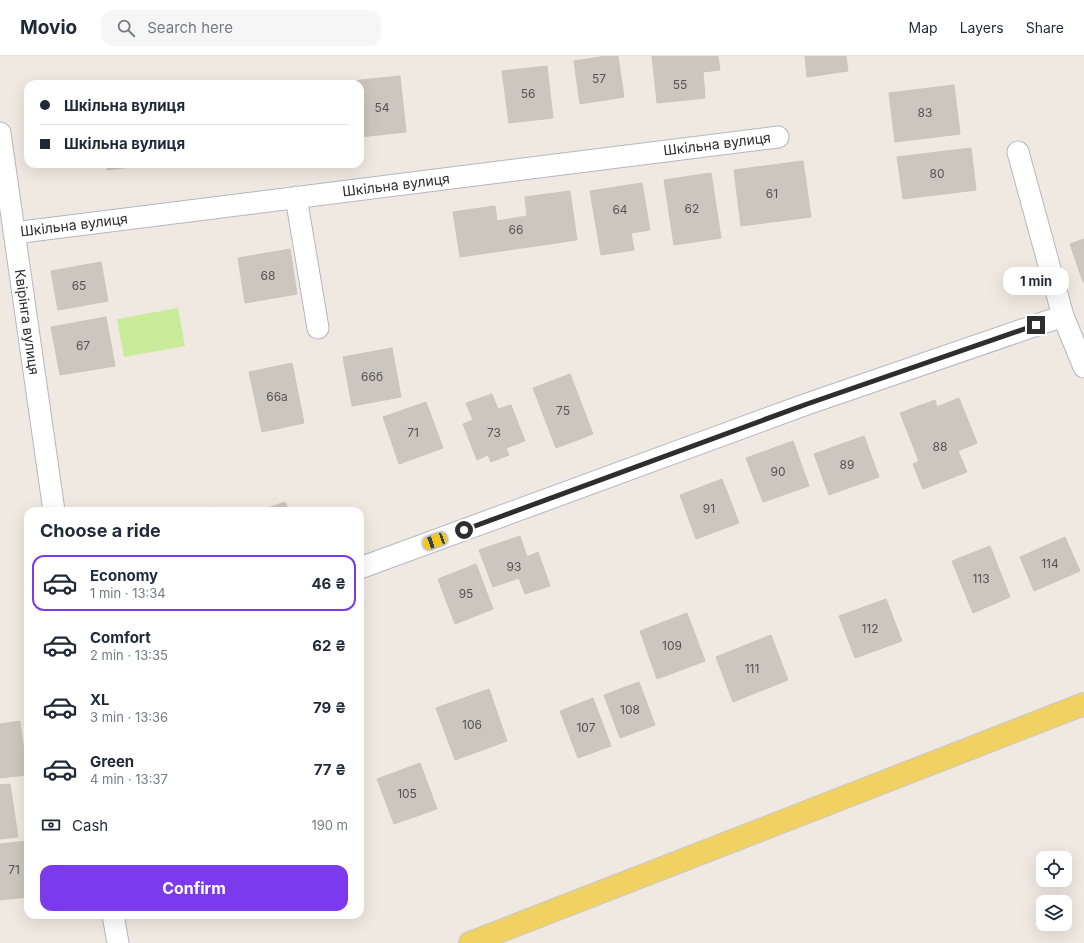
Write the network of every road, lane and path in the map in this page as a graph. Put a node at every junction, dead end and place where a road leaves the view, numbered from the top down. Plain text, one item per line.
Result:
1 (0, 134) edge
2 (778, 136) dead end
3 (1018, 152) dead end
4 (296, 197) junction
5 (14, 233) junction
6 (1063, 316) junction
7 (318, 328) dead end
8 (1084, 367) edge
9 (53, 507) edge
10 (364, 567) edge
11 (1084, 704) edge
12 (115, 919) edge
13 (118, 943) edge
14 (470, 943) edge

1 - 5 street, Квірінга вулиця
2 - 4 street, Шкільна вулиця
3 - 6 street
4 - 5 street, Шкільна вулиця
4 - 7 street
5 - 9 street, Квірінга вулиця
6 - 8 street
6 - 10 street
11 - 14 main road
12 - 13 street

